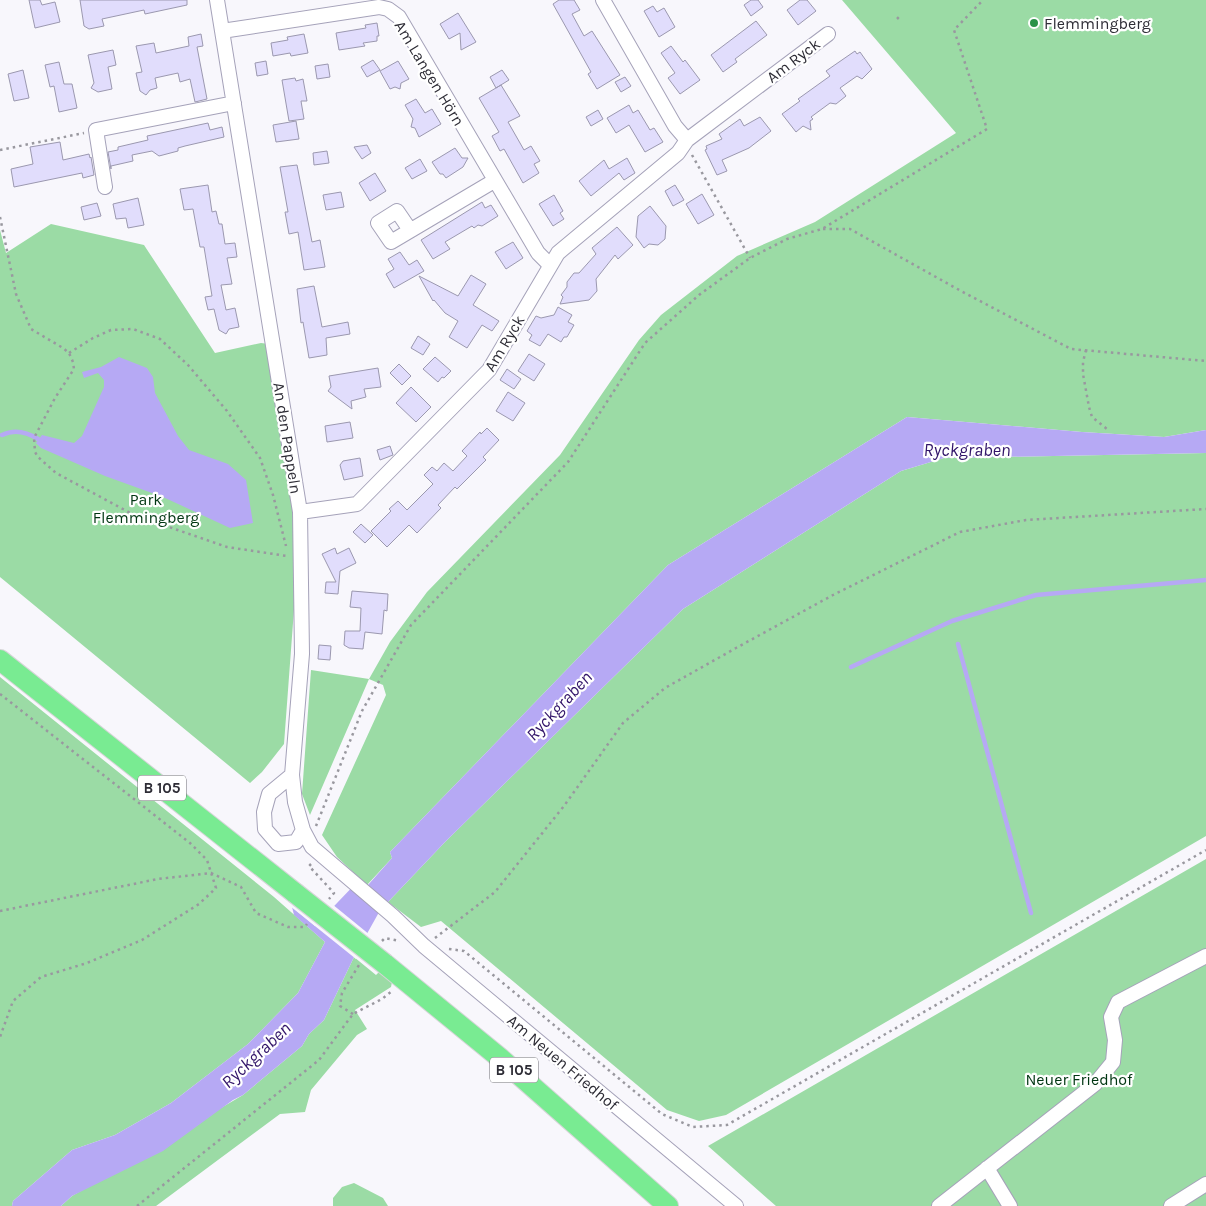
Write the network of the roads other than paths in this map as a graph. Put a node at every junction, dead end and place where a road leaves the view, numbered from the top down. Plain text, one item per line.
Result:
1 (217, 0) edge
2 (603, 0) edge
3 (222, 31) junction
4 (828, 34) dead end
5 (234, 103) junction
6 (687, 140) junction
7 (494, 181) junction
8 (105, 187) dead end
9 (410, 230) dead end
10 (550, 265) junction
11 (300, 512) junction
12 (0, 660) edge
13 (292, 776) junction
14 (303, 830) junction
15 (393, 916) joint
16 (1206, 956) edge
17 (987, 1168) junction
18 (1206, 1184) edge
19 (668, 1206) edge
20 (736, 1206) edge
21 (939, 1206) edge
22 (1010, 1206) edge
23 (1171, 1206) edge

1 - 3 street, An den Pappeln
2 - 6 street
3 - 5 street, An den Pappeln
3 - 7 street, Am Langen Hörn
4 - 6 street, Am Ryck
5 - 8 street
5 - 11 street, An den Pappeln
6 - 10 street, Am Ryck
7 - 9 street
7 - 10 street, Am Langen Hörn
10 - 11 street, Am Ryck
11 - 13 street, An den Pappeln
12 - 19 highway, B 105, bridge
13 - 14 street, An den Pappeln
13 - 14 street
14 - 15 street, An den Pappeln
15 - 20 street, Am Neuen Friedhof
16 - 17 street
17 - 21 street
17 - 22 street
18 - 23 street

